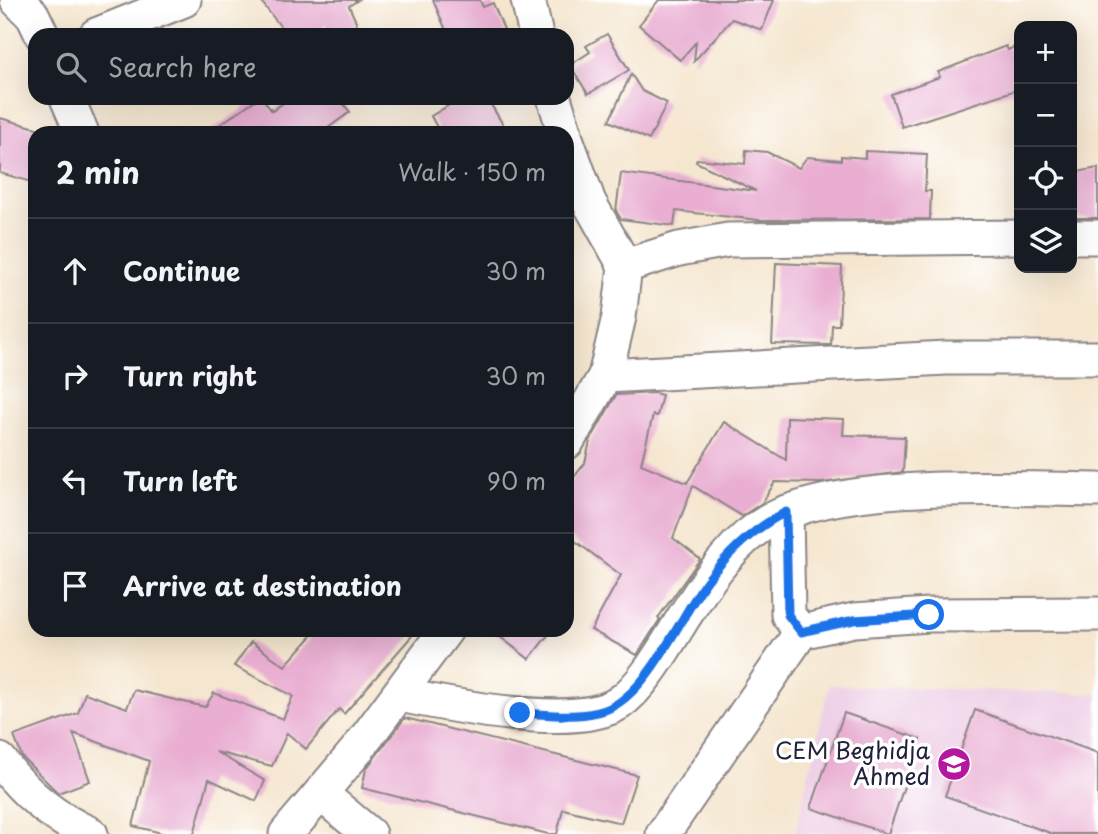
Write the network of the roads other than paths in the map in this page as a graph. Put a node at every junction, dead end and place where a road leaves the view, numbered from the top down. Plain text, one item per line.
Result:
1 (17, 0) edge
2 (184, 0) edge
3 (528, 0) edge
4 (39, 28) edge
5 (114, 28) edge
6 (535, 28) edge
7 (70, 105) edge
8 (556, 105) edge
9 (79, 126) edge
10 (563, 126) edge
11 (574, 160) edge
12 (1014, 237) edge
13 (1077, 237) edge
14 (1098, 237) edge
15 (625, 266) junction
16 (1098, 358) edge
17 (605, 376) junction
18 (574, 430) edge
19 (1098, 490) edge
20 (786, 512) junction
21 (1098, 614) edge
22 (801, 632) junction
23 (441, 637) edge
24 (400, 695) junction
25 (0, 760) edge
26 (321, 794) junction
27 (91, 834) edge
28 (286, 834) edge
29 (369, 834) edge
30 (663, 834) edge

1 - 4 street
2 - 5 street
3 - 6 street
7 - 9 street
8 - 10 street
11 - 15 street
12 - 15 street
13 - 14 street
15 - 17 street
16 - 17 street
17 - 18 street
19 - 20 street
20 - 22 street
20 - 24 street
21 - 22 street
22 - 30 street
23 - 24 street
24 - 26 street
25 - 27 street
26 - 28 street
26 - 29 street

